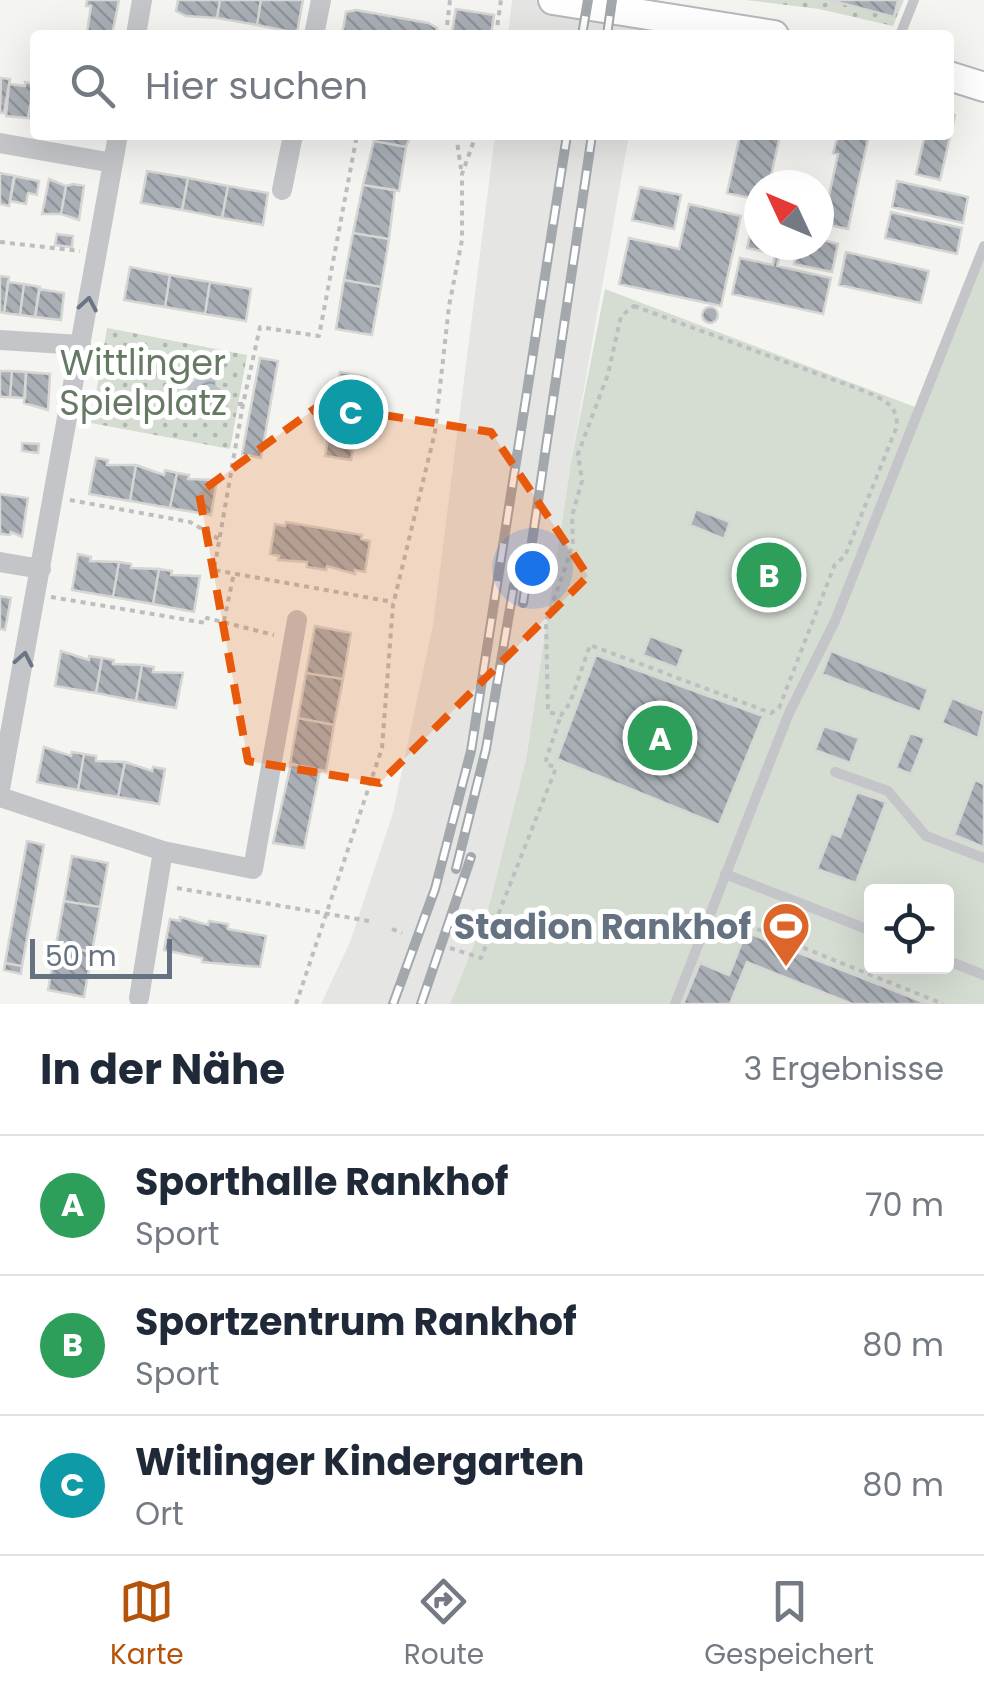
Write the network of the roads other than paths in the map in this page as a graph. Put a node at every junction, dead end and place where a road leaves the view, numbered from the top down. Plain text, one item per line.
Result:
1 (142, 0) edge
2 (321, 0) edge
3 (553, 0) edge
4 (914, 0) edge
5 (137, 30) edge
6 (315, 30) edge
7 (742, 30) edge
8 (902, 30) edge
9 (954, 78) edge
10 (984, 87) edge
11 (117, 140) edge
12 (292, 140) edge
13 (0, 143) edge
14 (113, 163) junction
15 (282, 190) dead end
16 (984, 246) edge
17 (0, 340) edge
18 (81, 345) junction
19 (0, 562) edge
20 (41, 568) junction
21 (295, 630) road end
22 (836, 772) dead end
23 (0, 789) edge
24 (0, 797) edge
25 (163, 850) junction
26 (984, 858) edge
27 (725, 874) junction
28 (864, 928) edge
29 (954, 963) edge
30 (984, 975) edge
31 (139, 998) dead end
32 (675, 1004) edge

1 - 5 street
2 - 6 street
3 - 7 street
4 - 8 lane
9 - 10 street
11 - 14 street
12 - 15 street
13 - 14 street
18 -> 14 street
16 - 27 lane
17 - 18 street
18 - 20 street
19 - 20 street
23 -> 20 street
21 - 25 street
22 - 26 lane
24 - 25 street
25 - 31 street
27 - 28 lane
27 - 32 lane
29 - 30 lane

